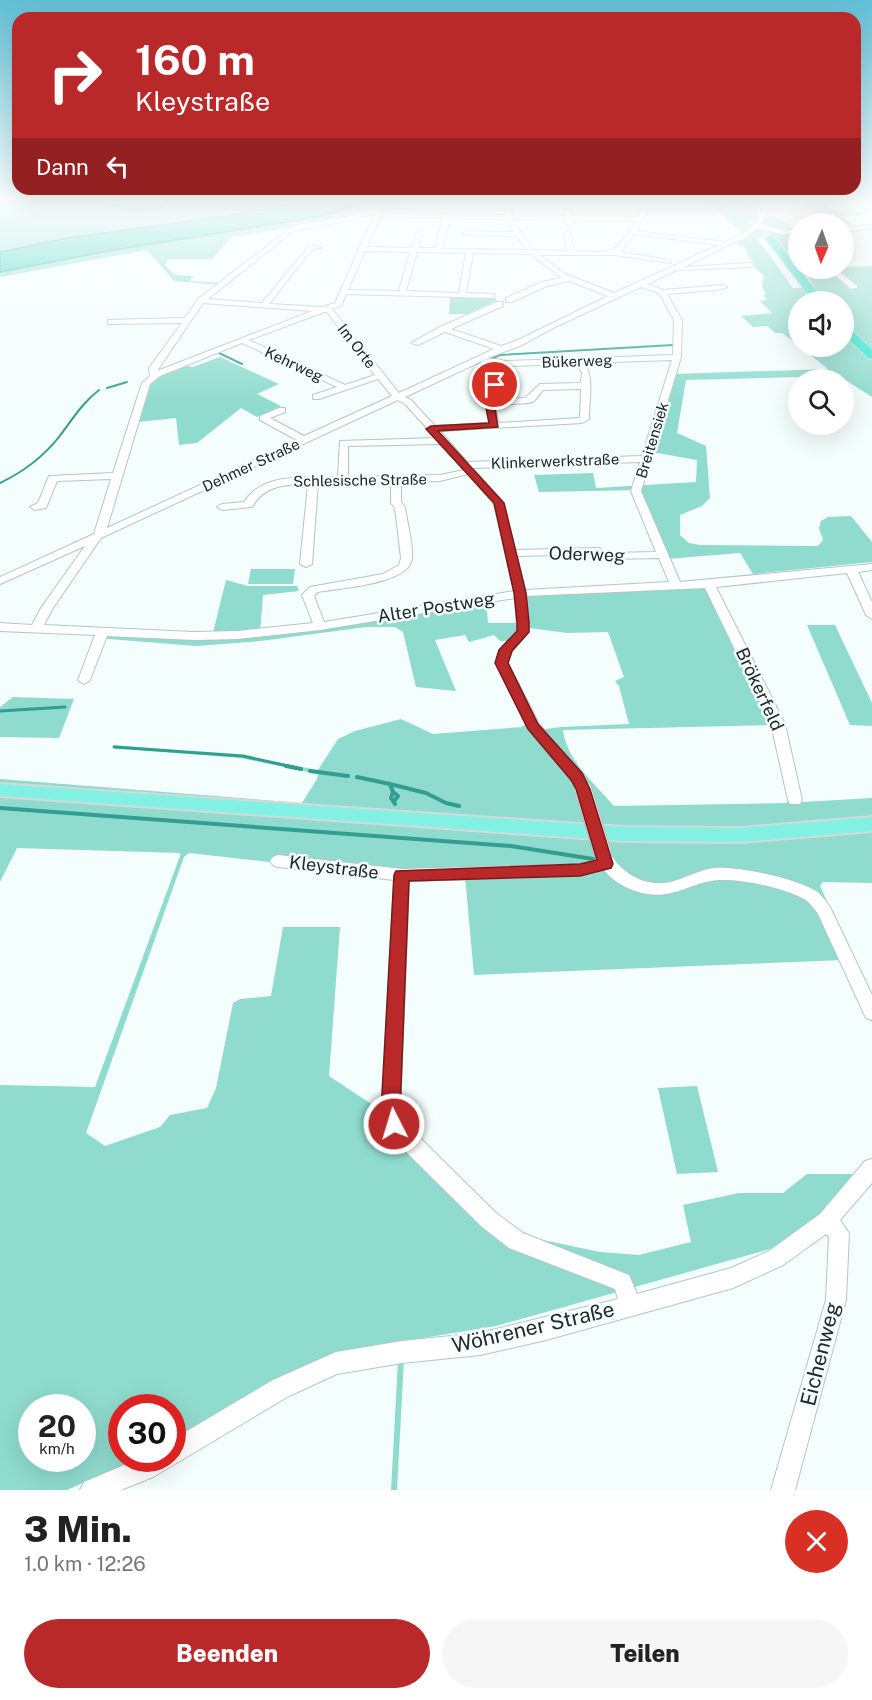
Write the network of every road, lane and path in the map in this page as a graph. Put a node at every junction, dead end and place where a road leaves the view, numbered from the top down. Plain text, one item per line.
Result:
1 (242, 270) edge
2 (292, 270) edge
3 (352, 270) edge
4 (409, 270) edge
5 (467, 270) edge
6 (554, 270) edge
7 (664, 270) edge
8 (788, 270) edge
9 (793, 270) edge
10 (569, 279) junction
11 (844, 279) edge
12 (640, 284) junction
13 (723, 287) dead end
14 (854, 287) dead end
15 (802, 291) edge
16 (811, 291) edge
17 (342, 292) junction
18 (662, 292) junction
19 (402, 293) junction
20 (462, 296) junction
21 (491, 296) dead end
22 (614, 296) junction
23 (509, 300) dead end
24 (201, 301) junction
25 (265, 304) junction
26 (500, 304) dead end
27 (328, 310) junction
28 (188, 320) junction
29 (111, 322) dead end
30 (443, 329) junction
31 (854, 338) edge
32 (244, 341) junction
33 (415, 343) dead end
34 (854, 348) edge
35 (501, 349) junction
36 (872, 355) edge
37 (677, 357) junction
38 (478, 359) junction
39 (580, 361) junction
40 (505, 364) junction
41 (872, 364) edge
42 (157, 374) junction
43 (380, 376) junction
44 (586, 386) junction
45 (343, 387) junction
46 (399, 396) junction
47 (316, 397) dead end
48 (489, 402) junction
49 (282, 410) dead end
50 (495, 425) junction
51 (431, 429) junction
52 (304, 440) junction
53 (442, 441) junction
54 (647, 459) junction
55 (467, 468) junction
56 (117, 476) junction
57 (396, 479) junction
58 (343, 480) junction
59 (313, 481) junction
60 (35, 507) dead end
61 (222, 507) dead end
62 (99, 536) junction
63 (511, 553) junction
64 (662, 555) junction
65 (306, 564) dead end
66 (872, 567) edge
67 (850, 569) junction
68 (0, 581) edge
69 (709, 584) junction
70 (676, 586) junction
71 (520, 593) junction
72 (872, 615) edge
73 (320, 626) junction
74 (0, 627) edge
75 (36, 629) junction
76 (102, 632) junction
77 (84, 680) dead end
78 (0, 790) edge
79 (795, 800) dead end
80 (872, 824) edge
81 (604, 859) junction
82 (278, 861) dead end
83 (402, 875) junction
84 (872, 1013) edge
85 (872, 1168) edge
86 (826, 1221) junction
87 (631, 1305) junction
88 (186, 1445) edge
89 (137, 1472) edge
90 (92, 1490) edge
91 (783, 1490) edge

1 - 24 street
2 - 25 street
3 - 17 street
4 - 19 street
5 - 20 street
6 - 10 street
7 - 12 street, Dehmer Straße
8 - 15 highway
9 - 16 highway
10 - 22 street
10 - 23 street
11 - 14 street
12 - 18 street
12 - 22 street, Dehmer Straße
13 - 18 street
17 - 19 street
17 - 27 street
18 - 37 street, Breitensiek
19 - 20 street
20 - 21 street
22 - 35 street, Dehmer Straße
24 - 25 street, Im Orte
24 - 28 street
25 - 27 street, Im Orte
26 - 30 street
27 - 32 street
27 - 43 street, Im Orte
28 - 29 street
28 - 42 street
30 - 33 street
30 - 35 street
31 - 36 highway
32 - 42 street
32 - 45 street, Kehrweg
34 - 41 highway
35 - 38 street, Dehmer Straße
37 - 39 street, Bükerweg
37 - 54 street, Breitensiek
38 - 40 street, Bükerweg
38 - 46 street, Dehmer Straße
39 - 40 street, Bükerweg
39 - 44 street
40 - 48 street
42 - 56 street
43 - 45 street, Kehrweg
43 - 46 street, Im Orte
44 - 48 street
44 - 50 street
45 - 47 street, Kehrweg
46 - 51 street, Im Orte
46 - 52 street, Dehmer Straße
48 - 50 street
49 - 52 street
50 - 51 street
51 - 53 street, Im Orte
52 - 62 street, Dehmer Straße
53 - 55 street, Im Orte
53 - 58 street
54 - 55 street, Klinkerwerkstraße
54 - 64 street, Breitensiek
55 - 57 street, Schlesische Straße
55 - 63 street, Im Orte
56 - 60 street
56 - 62 street
57 - 58 street, Schlesische Straße
57 - 73 street
58 - 59 street, Schlesische Straße
59 - 61 street, Schlesische Straße
59 - 65 street
62 - 68 street, Dehmer Straße
62 - 75 street
63 - 64 street, Oderweg
63 - 71 street, Im Orte
64 - 70 street, Breitensiek
66 - 67 street, Alter Postweg
67 - 69 street, Alter Postweg
67 - 72 street
69 - 70 street, Alter Postweg
69 - 79 street, Brökerfeld
70 - 71 street, Alter Postweg
71 - 73 street, Alter Postweg
71 - 81 street, Im Orte, bridge
73 - 76 street, Alter Postweg
74 - 75 street, Alter Postweg
75 - 76 street, Alter Postweg
76 - 77 street
78 - 80 main road
81 - 83 street, Kleystraße
81 - 84 street
82 - 83 street, Kleystraße
83 - 87 street
85 - 86 street, Wöhrener Straße
86 - 87 street, Wöhrener Straße
86 - 91 street, Eichenweg
87 - 88 street, Wöhrener Straße
89 - 90 street

